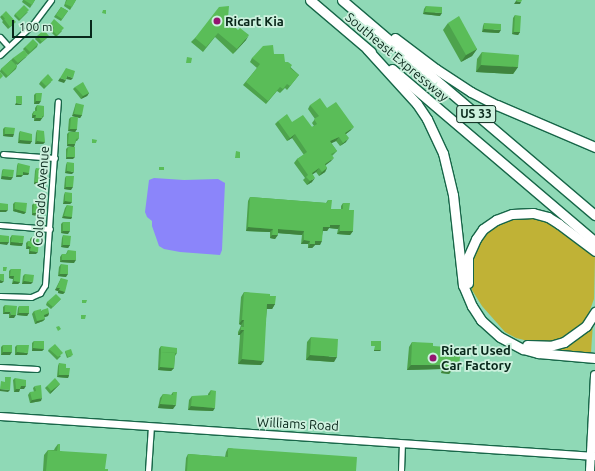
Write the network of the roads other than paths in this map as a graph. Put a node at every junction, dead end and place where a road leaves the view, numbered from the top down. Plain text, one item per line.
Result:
1 (51, 0) edge
2 (310, 0) edge
3 (342, 0) edge
4 (358, 14) junction
5 (0, 38) edge
6 (9, 47) junction
7 (367, 49) junction
8 (0, 55) edge
9 (58, 101) dead end
10 (595, 147) edge
11 (3, 154) dead end
12 (54, 158) junction
13 (595, 215) edge
14 (0, 225) edge
15 (50, 229) junction
16 (595, 242) edge
17 (595, 251) edge
18 (0, 296) edge
19 (595, 312) edge
20 (595, 358) edge
21 (0, 367) edge
22 (37, 369) dead end
23 (595, 375) edge
24 (0, 416) edge
25 (151, 426) junction
26 (402, 443) junction
27 (593, 455) edge
28 (148, 471) edge
29 (400, 471) edge
30 (590, 471) edge

1 - 6 street
2 - 7 highway, Southeast Expressway / US 33
3 - 4 highway, Southeast Expressway / US 33
4 - 10 highway
4 - 13 highway, Southeast Expressway / US 33
5 - 6 street
6 - 8 street
7 - 16 highway, Southeast Expressway / US 33
7 - 20 highway
9 - 12 street, Colorado Avenue
11 - 12 street
12 - 15 street, Colorado Avenue
14 - 15 street
15 - 18 street, Colorado Avenue
17 - 19 highway
21 - 22 street
23 - 27 main road
24 - 25 main road, Williams Road
25 - 26 main road, Williams Road
25 - 28 street
26 - 27 main road, Williams Road
26 - 29 street
27 - 30 main road

